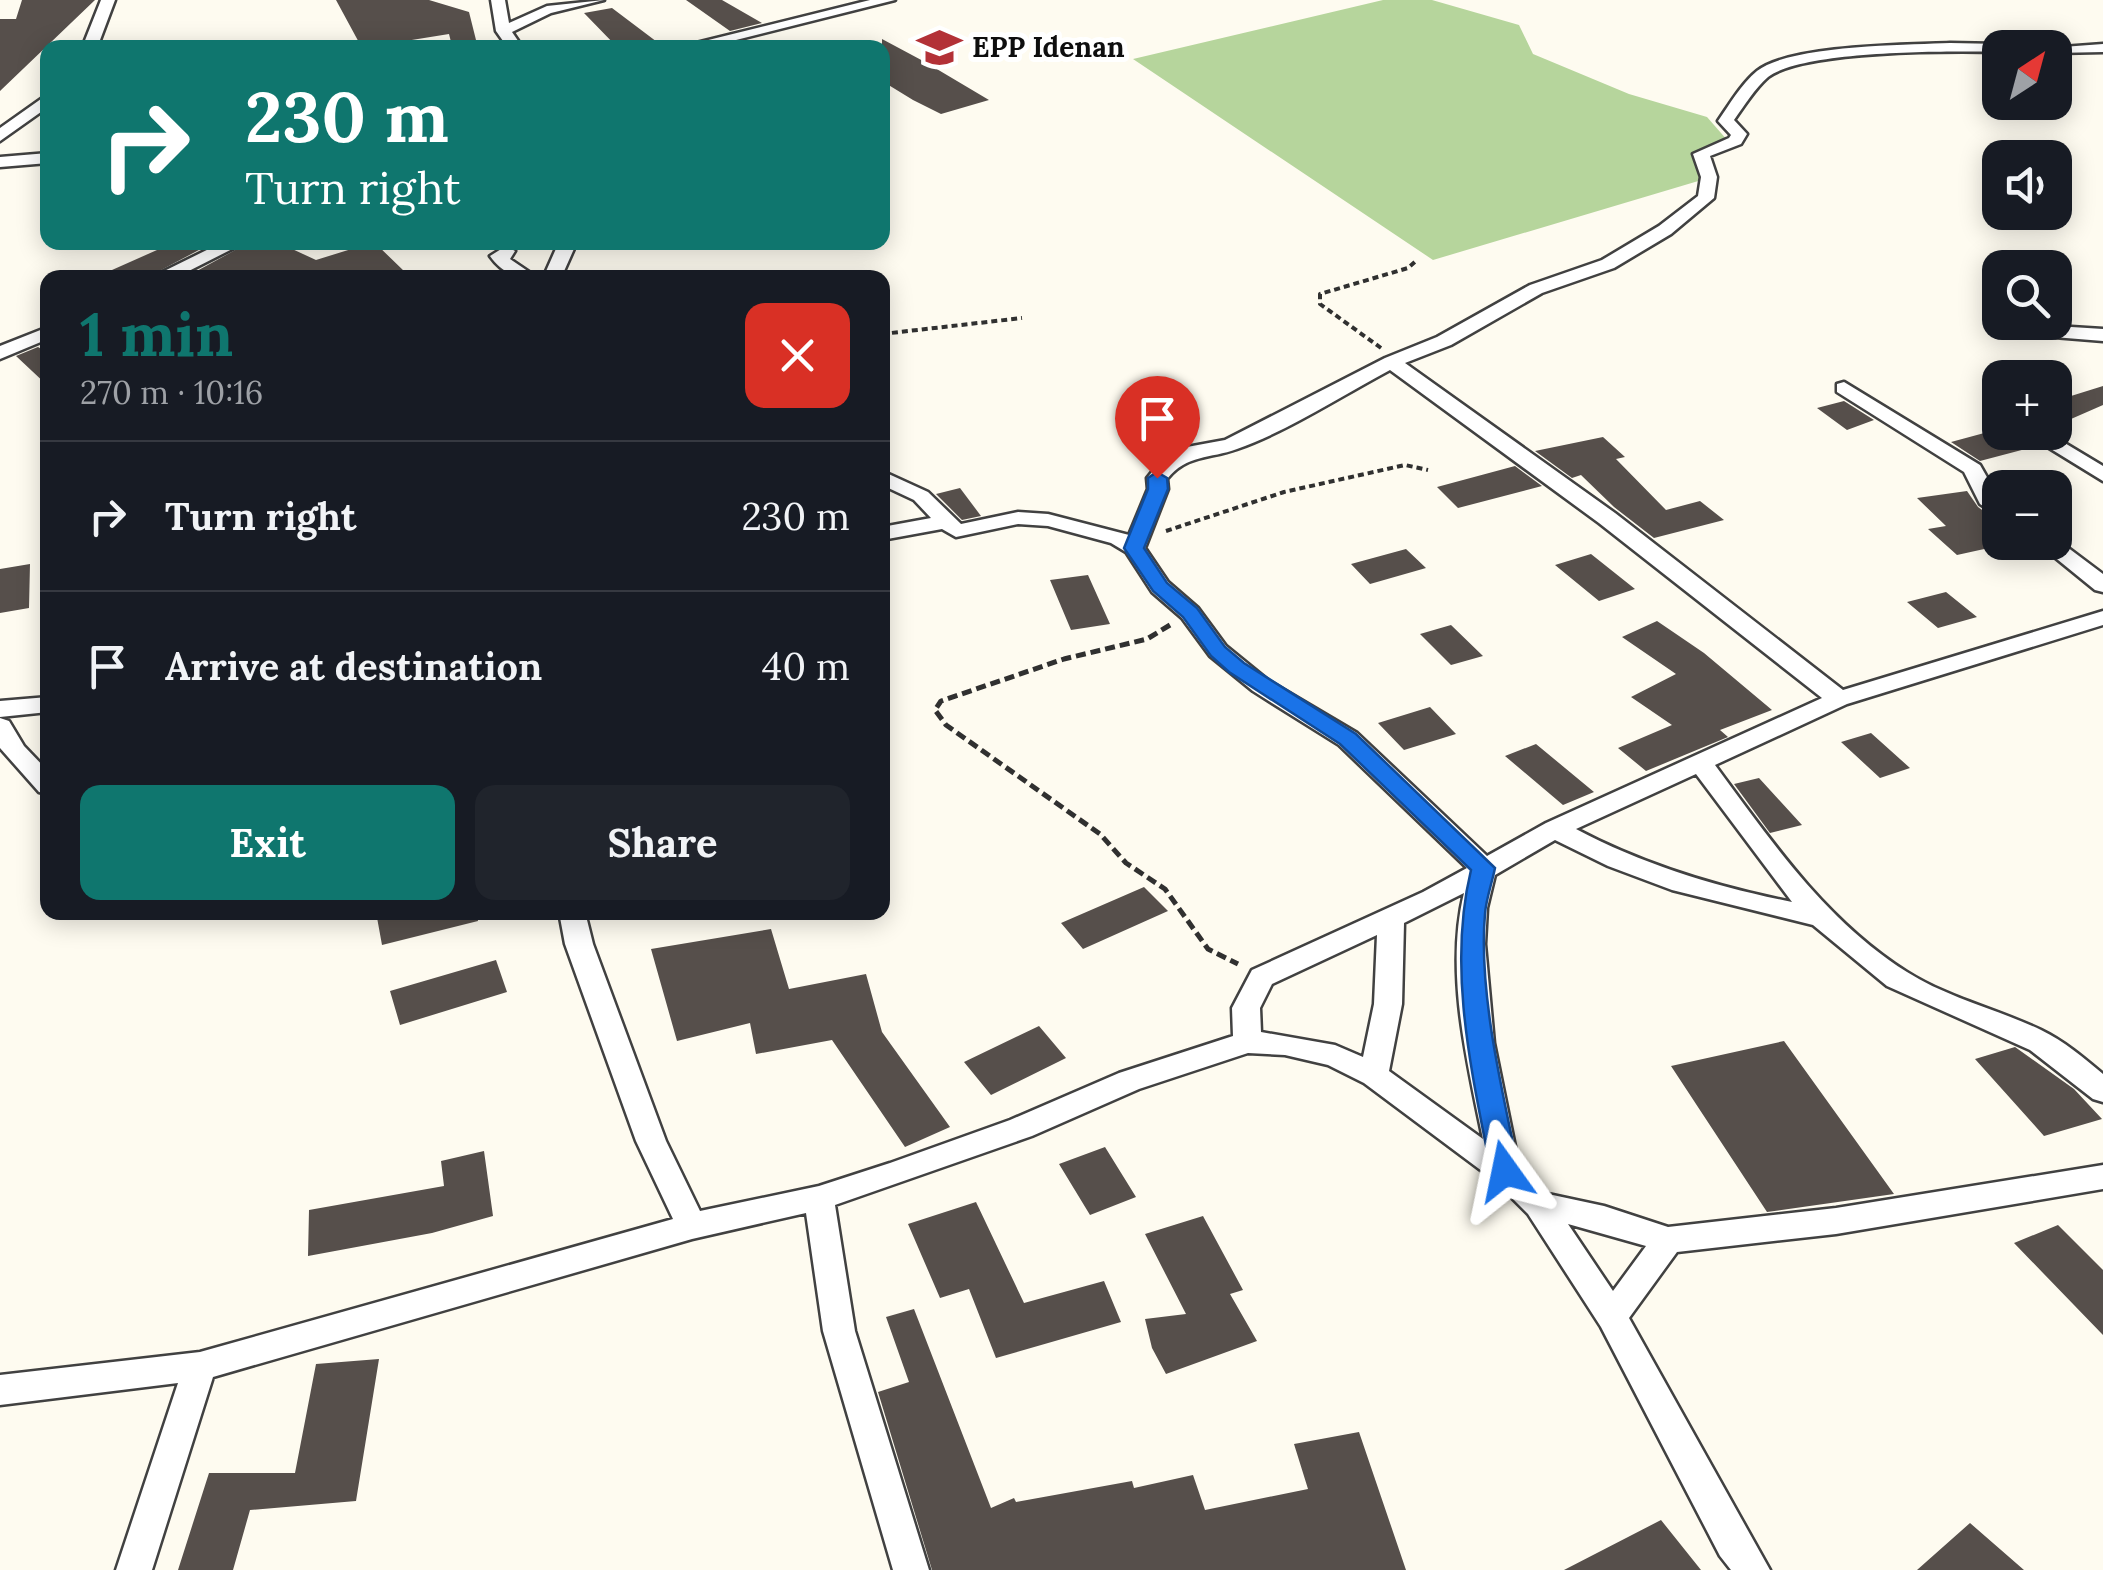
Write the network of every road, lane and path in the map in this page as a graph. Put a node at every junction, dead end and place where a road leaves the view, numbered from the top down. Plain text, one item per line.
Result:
1 (108, 0) edge
2 (497, 0) edge
3 (597, 0) edge
4 (888, 0) edge
5 (823, 7) edge
6 (547, 10) junction
7 (503, 31) junction
8 (91, 40) edge
9 (510, 40) edge
10 (710, 40) edge
11 (1982, 47) edge
12 (2103, 48) edge
13 (2072, 49) edge
14 (40, 104) edge
15 (0, 136) edge
16 (40, 159) edge
17 (0, 162) edge
18 (220, 250) edge
19 (506, 252) dead end
20 (1418, 260) dead end
21 (176, 270) edge
22 (516, 270) edge
23 (1022, 318) dead end
24 (890, 333) edge
25 (2072, 333) edge
26 (2103, 335) edge
27 (40, 336) edge
28 (0, 354) edge
29 (1392, 362) junction
30 (1844, 388) dead end
31 (2065, 450) edge
32 (1428, 470) dead end
33 (2103, 475) edge
34 (890, 482) edge
35 (1982, 489) edge
36 (943, 522) junction
37 (890, 532) edge
38 (1136, 540) junction
39 (2070, 560) edge
40 (2103, 585) edge
41 (1190, 613) junction
42 (2103, 618) edge
43 (1838, 699) junction
44 (40, 705) edge
45 (0, 709) edge
46 (0, 726) edge
47 (1698, 762) junction
48 (40, 778) edge
49 (1555, 829) junction
50 (1484, 868) junction
51 (1391, 916) junction
52 (1816, 916) junction
53 (574, 920) edge
54 (1262, 977) junction
55 (1247, 1042) junction
56 (1374, 1074) junction
57 (2103, 1091) edge
58 (1505, 1171) junction
59 (2103, 1177) edge
60 (819, 1198) junction
61 (1539, 1205) junction
62 (692, 1226) junction
63 (1668, 1240) junction
64 (1612, 1317) junction
65 (200, 1366) junction
66 (0, 1390) edge
67 (134, 1570) edge
68 (911, 1570) edge
69 (1752, 1570) edge

1 - 8 street
2 - 6 street
2 - 7 street
3 - 6 street
4 - 5 street
5 - 10 street
6 - 7 street
7 - 9 street
11 - 29 street
12 - 13 street
14 - 15 street
16 - 17 street
18 - 21 street
19 - 22 street
20 - 29 path
23 - 24 path
25 - 26 street
27 - 28 street
29 - 38 street
29 - 43 street
30 - 35 street
31 - 33 street
32 - 38 path
34 - 36 street
36 - 37 street
36 - 38 street
38 - 41 street
39 - 40 street
41 - 50 street
41 - 54 path
42 - 43 street
43 - 47 street
44 - 45 street
46 - 48 street
47 - 49 street
47 - 52 street
49 - 50 street
49 - 52 street
50 - 51 street
50 - 58 street
51 - 54 street
51 - 56 street
52 - 57 street
53 - 62 street
54 - 55 street
55 - 56 street
55 - 60 street
56 - 58 street
58 - 61 street
59 - 63 street
60 - 62 street
60 - 68 street
61 - 63 street
61 - 64 street
62 - 65 street
63 - 64 street
64 - 69 street
65 - 66 street
65 - 67 street

